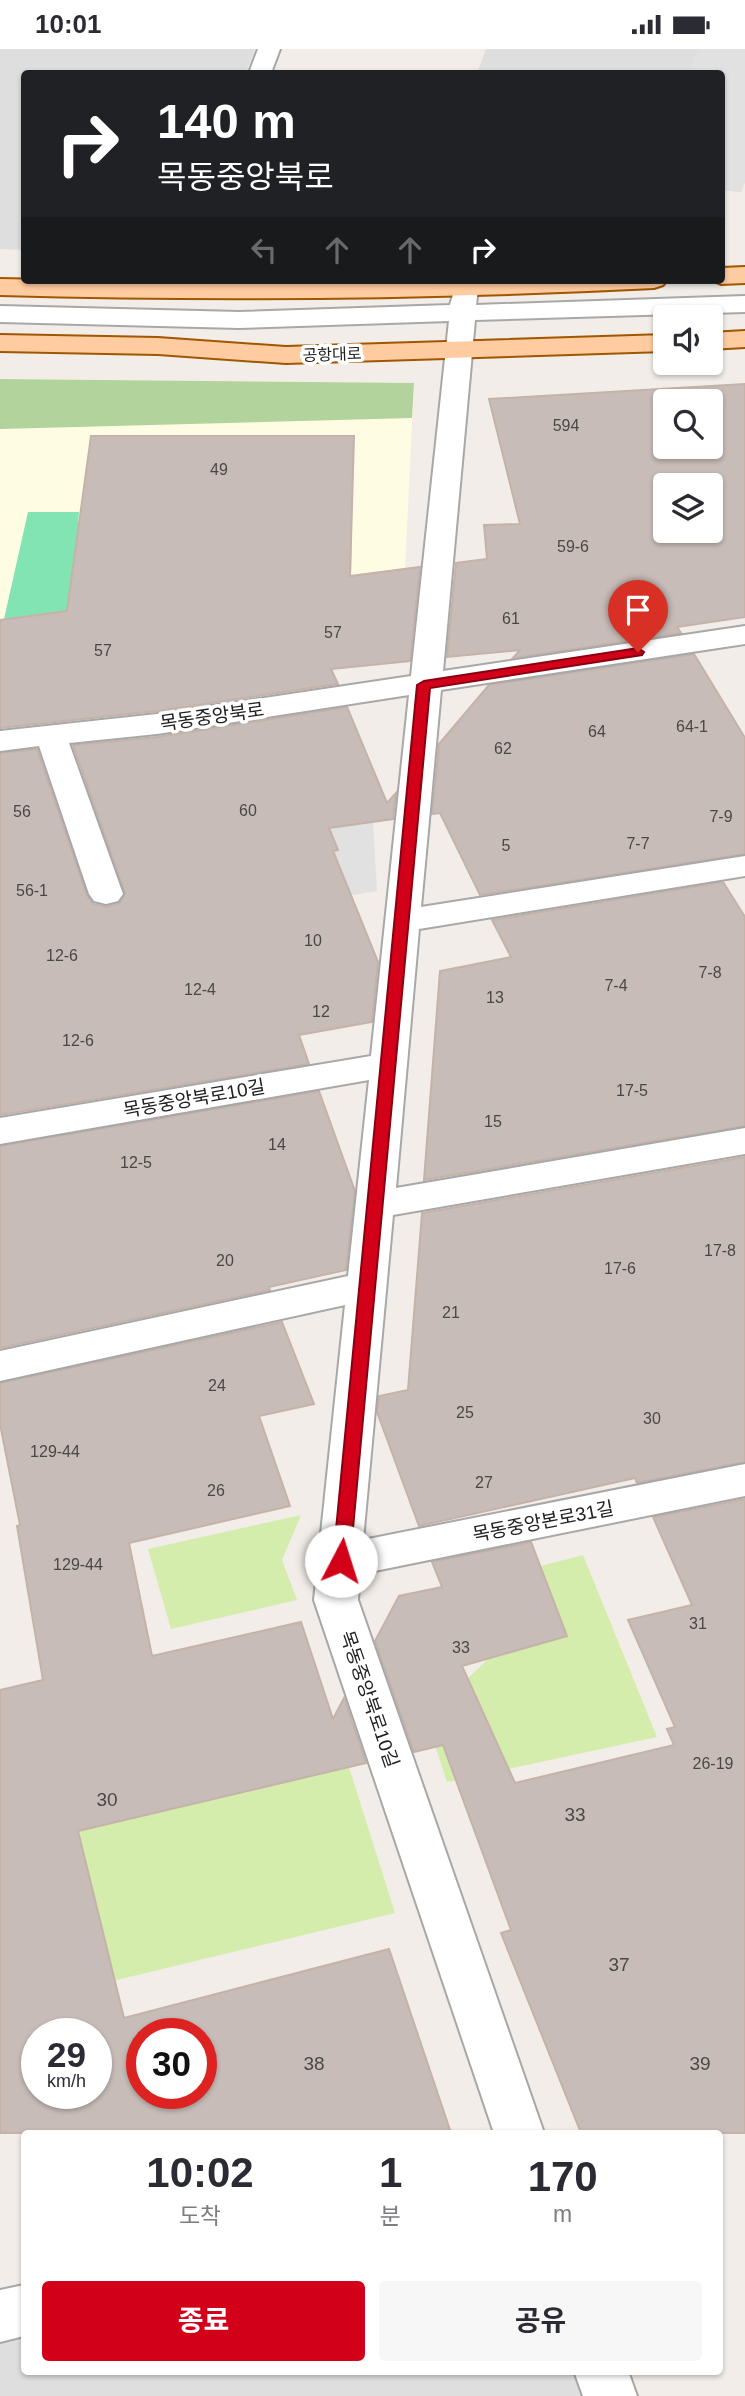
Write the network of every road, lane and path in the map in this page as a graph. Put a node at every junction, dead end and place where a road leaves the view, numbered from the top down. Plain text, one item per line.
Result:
1 (269, 49) edge
2 (261, 70) edge
3 (745, 275) edge
4 (725, 276) edge
5 (618, 284) edge
6 (177, 286) edge
7 (0, 287) edge
8 (463, 301) junction
9 (745, 304) edge
10 (0, 314) edge
11 (166, 319) junction
12 (745, 339) edge
13 (723, 340) edge
14 (0, 343) edge
15 (653, 343) edge
16 (158, 346) junction
17 (457, 350) junction
18 (745, 635) edge
19 (424, 685) junction
20 (51, 736) junction
21 (0, 741) edge
22 (745, 866) edge
23 (106, 894) dead end
24 (402, 921) junction
25 (388, 1065) junction
26 (0, 1131) edge
27 (745, 1140) edge
28 (375, 1205) junction
29 (368, 1286) junction
30 (0, 1366) edge
31 (745, 1480) edge
32 (341, 1561) junction
33 (519, 2130) edge
34 (21, 2312) edge
35 (0, 2316) edge
36 (602, 2375) edge
37 (610, 2396) edge

1 - 2 street
3 - 4 main road
5 - 8 main road
6 - 7 main road
6 - 8 main road
6 - 11 street
8 - 9 street
8 - 11 street
8 - 17 street
10 - 11 street
11 - 16 street
12 - 13 main road
14 - 16 main road, 공항대로
15 - 17 main road, 공항대로
16 - 17 main road, 공항대로
17 - 19 street
18 - 19 street, 목동중앙북로
19 - 20 street, 목동중앙북로
19 - 24 street, 목동중앙북로10길
20 - 21 street, 목동중앙북로
20 - 23 street
22 - 24 street
24 - 25 street, 목동중앙북로10길
25 - 26 street, 목동중앙북로10길
25 - 28 street, 목동중앙북로10길
27 - 28 street
28 - 29 street, 목동중앙북로10길
29 - 30 street
29 - 32 street, 목동중앙북로10길
31 - 32 street, 목동중앙본로31길
32 - 33 street, 목동중앙북로10길
34 - 35 street
36 - 37 street

